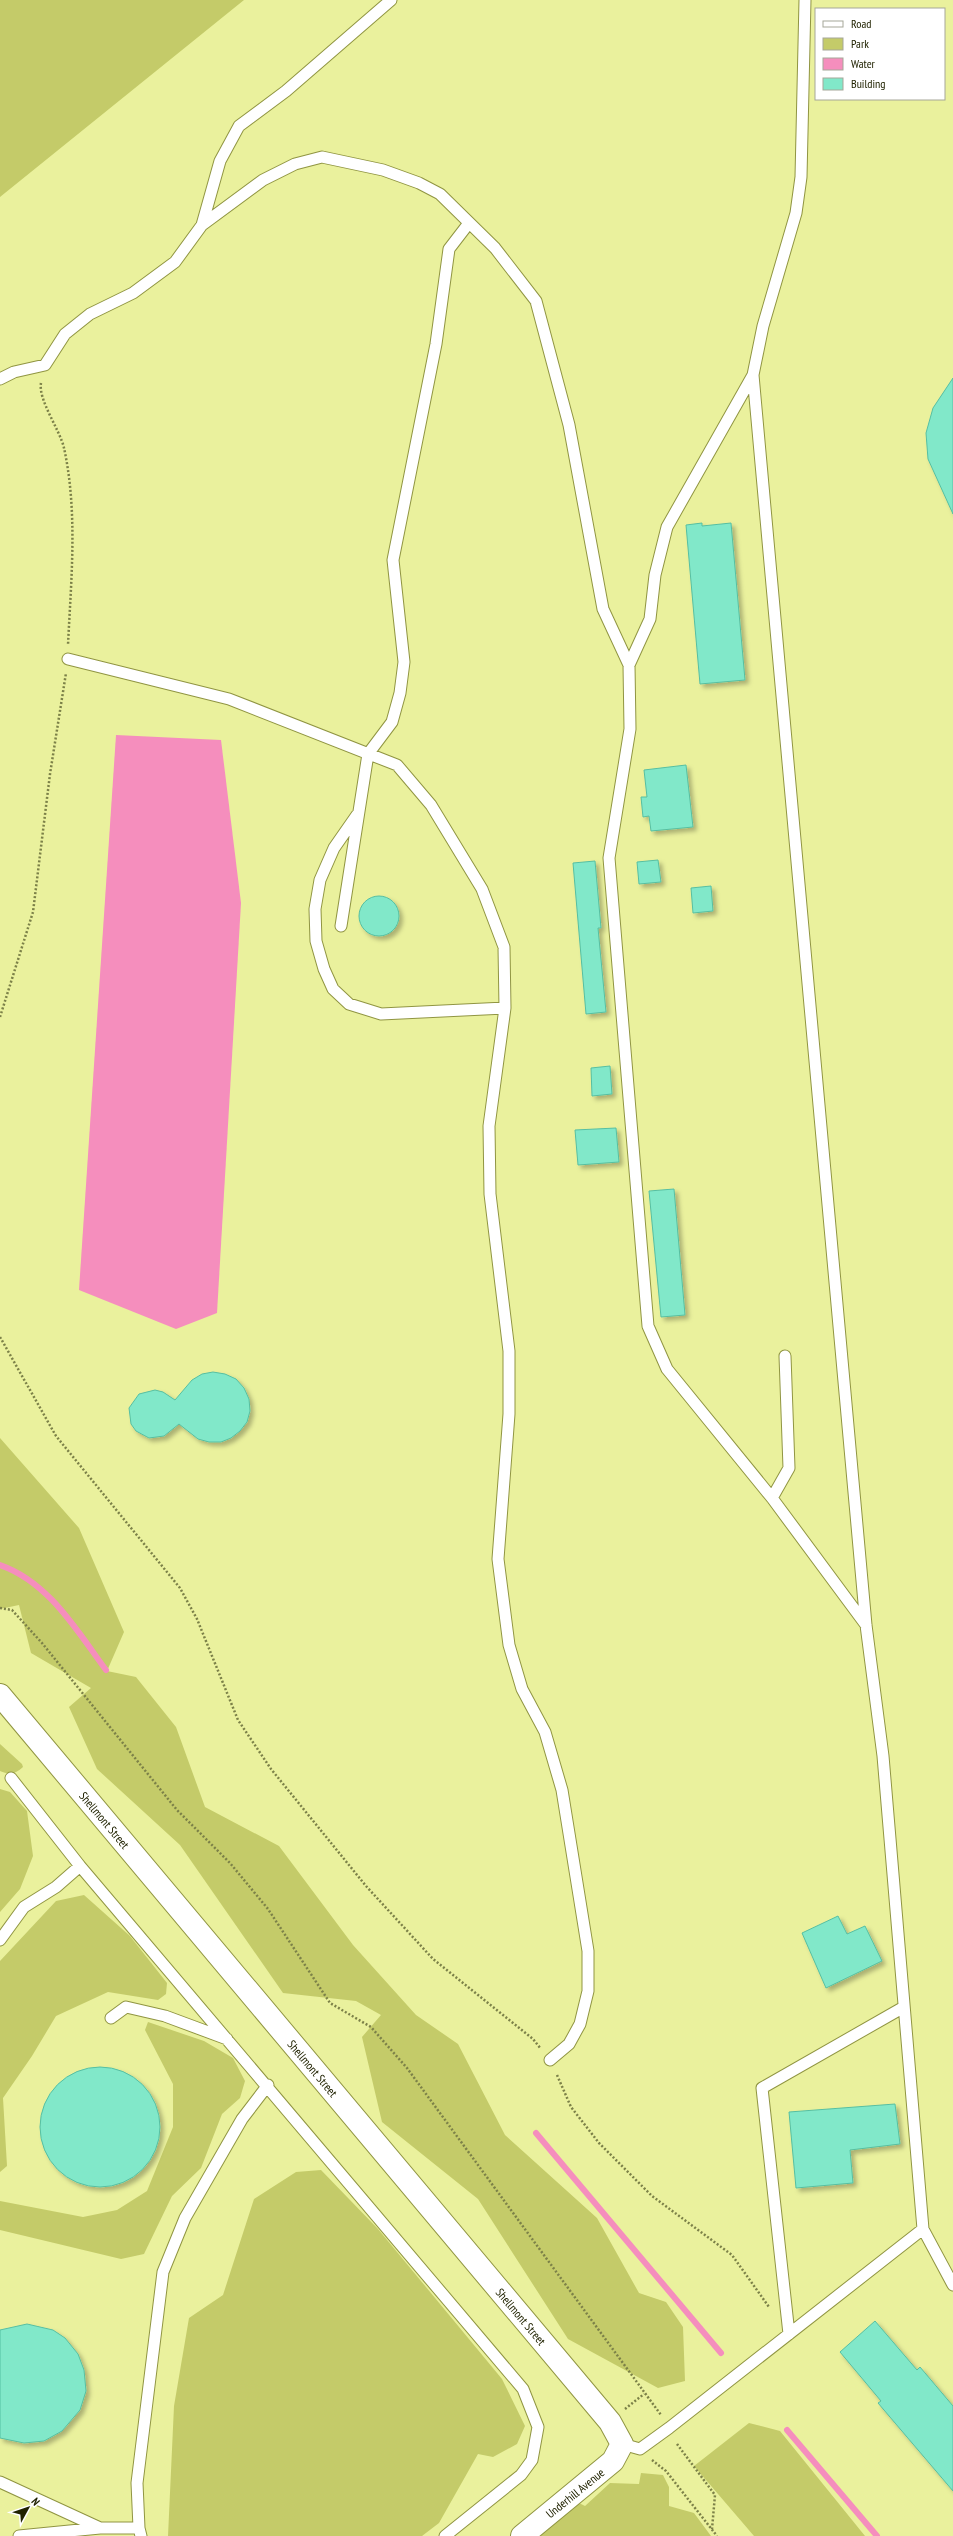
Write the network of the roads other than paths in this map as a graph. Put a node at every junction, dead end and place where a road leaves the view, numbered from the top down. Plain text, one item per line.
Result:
1 (391, 0) edge
2 (805, 0) edge
3 (469, 223) junction
4 (202, 225) junction
5 (752, 375) junction
6 (0, 379) edge
7 (68, 659) road end
8 (630, 665) junction
9 (368, 754) junction
10 (358, 813) junction
11 (341, 926) dead end
12 (505, 1008) junction
13 (785, 1356) dead end
14 (772, 1498) junction
15 (866, 1625) junction
16 (0, 1695) edge
17 (11, 1778) dead end
18 (80, 1866) junction
19 (0, 1940) edge
20 (904, 2007) junction
21 (111, 2018) dead end
22 (227, 2039) junction
23 (550, 2060) road end
24 (268, 2085) junction
25 (923, 2229) junction
26 (953, 2285) edge
27 (789, 2334) junction
28 (631, 2447) junction
29 (0, 2482) edge
30 (100, 2528) junction
31 (140, 2532) edge
32 (19, 2536) edge
33 (445, 2536) edge
34 (522, 2536) edge

1 - 4 lane
2 - 5 lane
3 - 4 lane
3 - 8 lane
3 - 9 lane
4 - 6 lane
5 - 8 lane
5 - 15 lane
7 - 9 lane
8 - 14 lane
9 - 10 lane
9 - 12 lane
10 - 11 lane
10 - 12 lane
12 - 23 lane
13 - 14 lane
14 - 15 lane
15 - 20 lane
16 - 28 street, Shellmont Street
17 - 18 lane
18 - 19 lane
18 - 22 lane
20 - 25 lane
20 - 27 lane
21 - 22 lane
22 - 24 lane
24 - 31 lane
24 - 33 lane
25 - 26 lane
25 - 27 lane
27 - 28 lane
28 - 34 street, Underhill Avenue
29 - 30 lane
30 - 31 lane
30 - 32 lane

